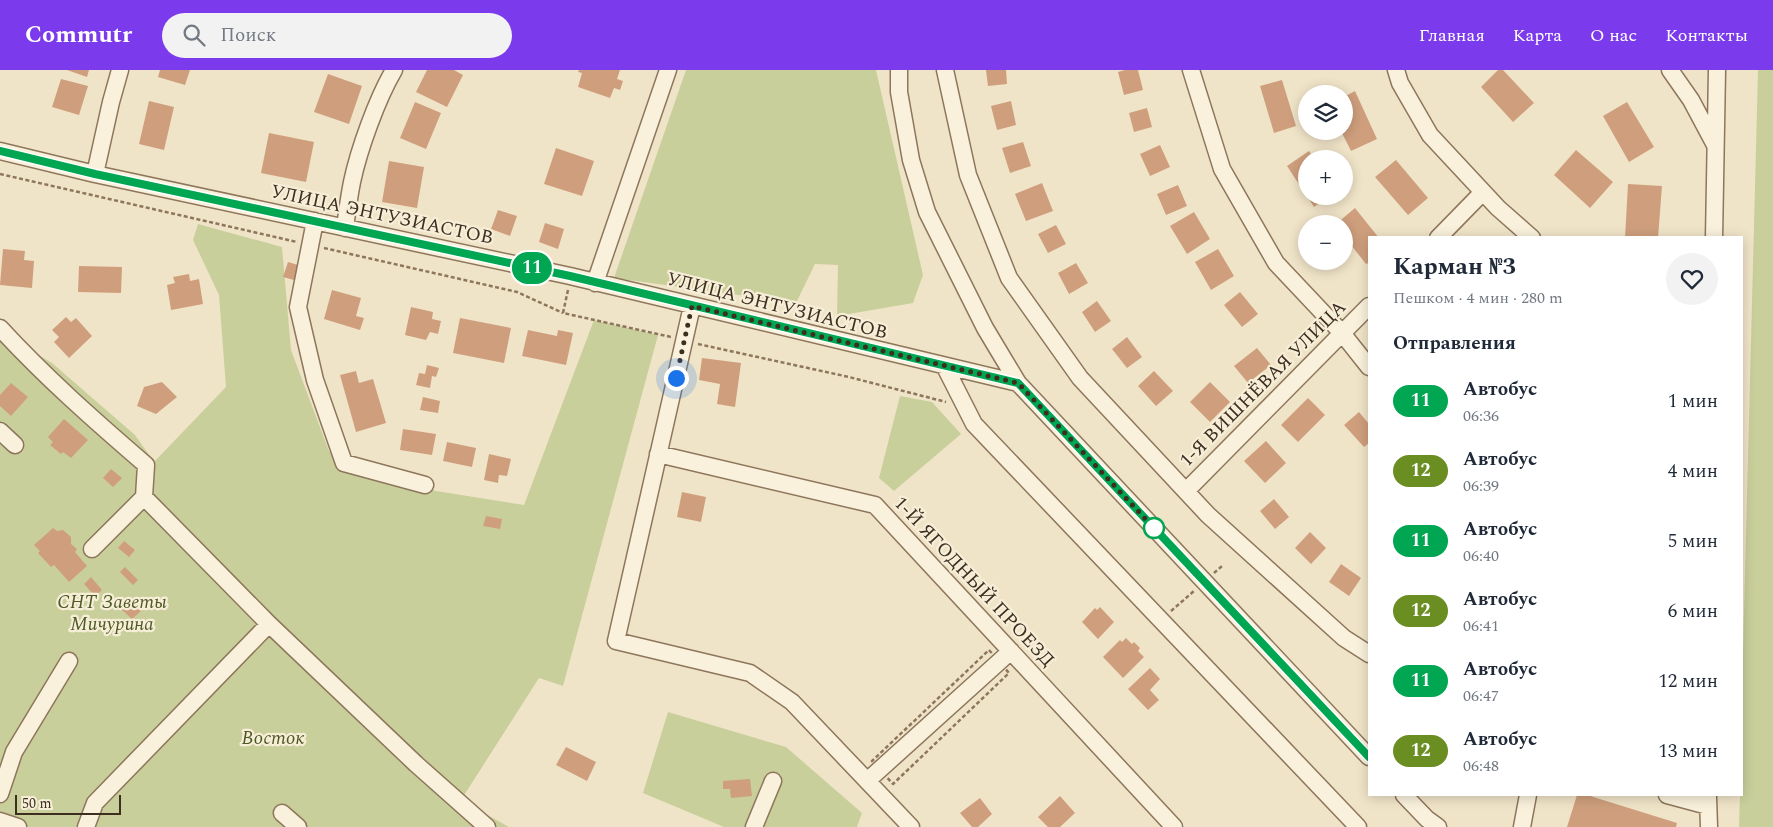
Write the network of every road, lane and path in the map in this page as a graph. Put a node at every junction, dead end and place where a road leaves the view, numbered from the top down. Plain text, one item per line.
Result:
1 (120, 70) edge
2 (394, 70) edge
3 (668, 70) edge
4 (899, 70) edge
5 (945, 70) edge
6 (1191, 70) edge
7 (1396, 70) edge
8 (1670, 70) edge
9 (1717, 70) edge
10 (1716, 147) junction
11 (0, 151) edge
12 (0, 174) edge
13 (95, 174) junction
14 (1483, 192) junction
15 (315, 221) junction
16 (345, 228) junction
17 (1440, 236) edge
18 (1530, 236) edge
19 (1714, 236) edge
20 (311, 245) junction
21 (570, 276) junction
22 (595, 283) junction
23 (692, 306) junction
24 (1368, 307) edge
25 (563, 314) junction
26 (0, 328) edge
27 (1342, 333) junction
28 (684, 340) junction
29 (1368, 366) edge
30 (945, 367) junction
31 (1018, 383) junction
32 (966, 407) junction
33 (0, 431) edge
34 (14, 445) dead end
35 (658, 454) junction
36 (425, 485) dead end
37 (1186, 491) junction
38 (144, 497) junction
39 (92, 549) dead end
40 (269, 624) junction
41 (1011, 651) junction
42 (1368, 653) edge
43 (69, 661) dead end
44 (1368, 756) edge
45 (773, 781) dead end
46 (867, 781) junction
47 (0, 794) edge
48 (1405, 796) edge
49 (1528, 796) edge
50 (1674, 796) edge
51 (1708, 801) edge
52 (282, 813) dead end
53 (0, 820) edge
54 (18, 827) edge
55 (86, 827) edge
56 (298, 827) edge
57 (487, 827) edge
58 (754, 827) edge
59 (910, 827) edge
60 (1174, 827) edge
61 (1358, 827) edge
62 (1438, 827) edge
63 (1522, 827) edge
64 (1709, 827) edge

1 - 13 street
2 - 16 street
3 - 22 street
4 - 31 street
5 - 37 street
6 - 27 street
7 - 14 street
8 - 10 street
9 - 10 street
10 - 19 street
11 - 13 street, УЛИЦА ЭНТУЗИАСТОВ
12 - 20 path
13 - 15 street, УЛИЦА ЭНТУЗИАСТОВ
14 - 17 street
14 - 18 street
15 - 16 street, УЛИЦА ЭНТУЗИАСТОВ
15 - 20 street
16 - 21 street, УЛИЦА ЭНТУЗИАСТОВ
20 - 25 path
20 - 36 street
21 - 22 street, УЛИЦА ЭНТУЗИАСТОВ
21 - 25 path
22 - 23 street, УЛИЦА ЭНТУЗИАСТОВ
23 - 28 street
23 - 30 street, УЛИЦА ЭНТУЗИАСТОВ
24 - 27 street, 1-Я ВИШНЁВАЯ УЛИЦА
25 - 28 path
26 - 38 street
27 - 29 street
27 - 37 street, 1-Я ВИШНЁВАЯ УЛИЦА
28 - 32 path
28 - 35 street
30 - 31 street, УЛИЦА ЭНТУЗИАСТОВ
30 - 32 street
31 - 44 street
32 - 61 street
33 - 34 street
35 - 41 street, 1-Й ЯГОДНЫЙ ПРОЕЗД
35 - 46 street
37 - 42 street
38 - 39 street
38 - 40 street
40 - 55 street
40 - 57 street
41 - 46 street
41 - 60 street, 1-Й ЯГОДНЫЙ ПРОЕЗД
43 - 47 street
45 - 58 street
46 - 59 street
48 - 62 street
49 - 63 street
50 - 51 street
51 - 64 street
52 - 56 street
53 - 54 street

